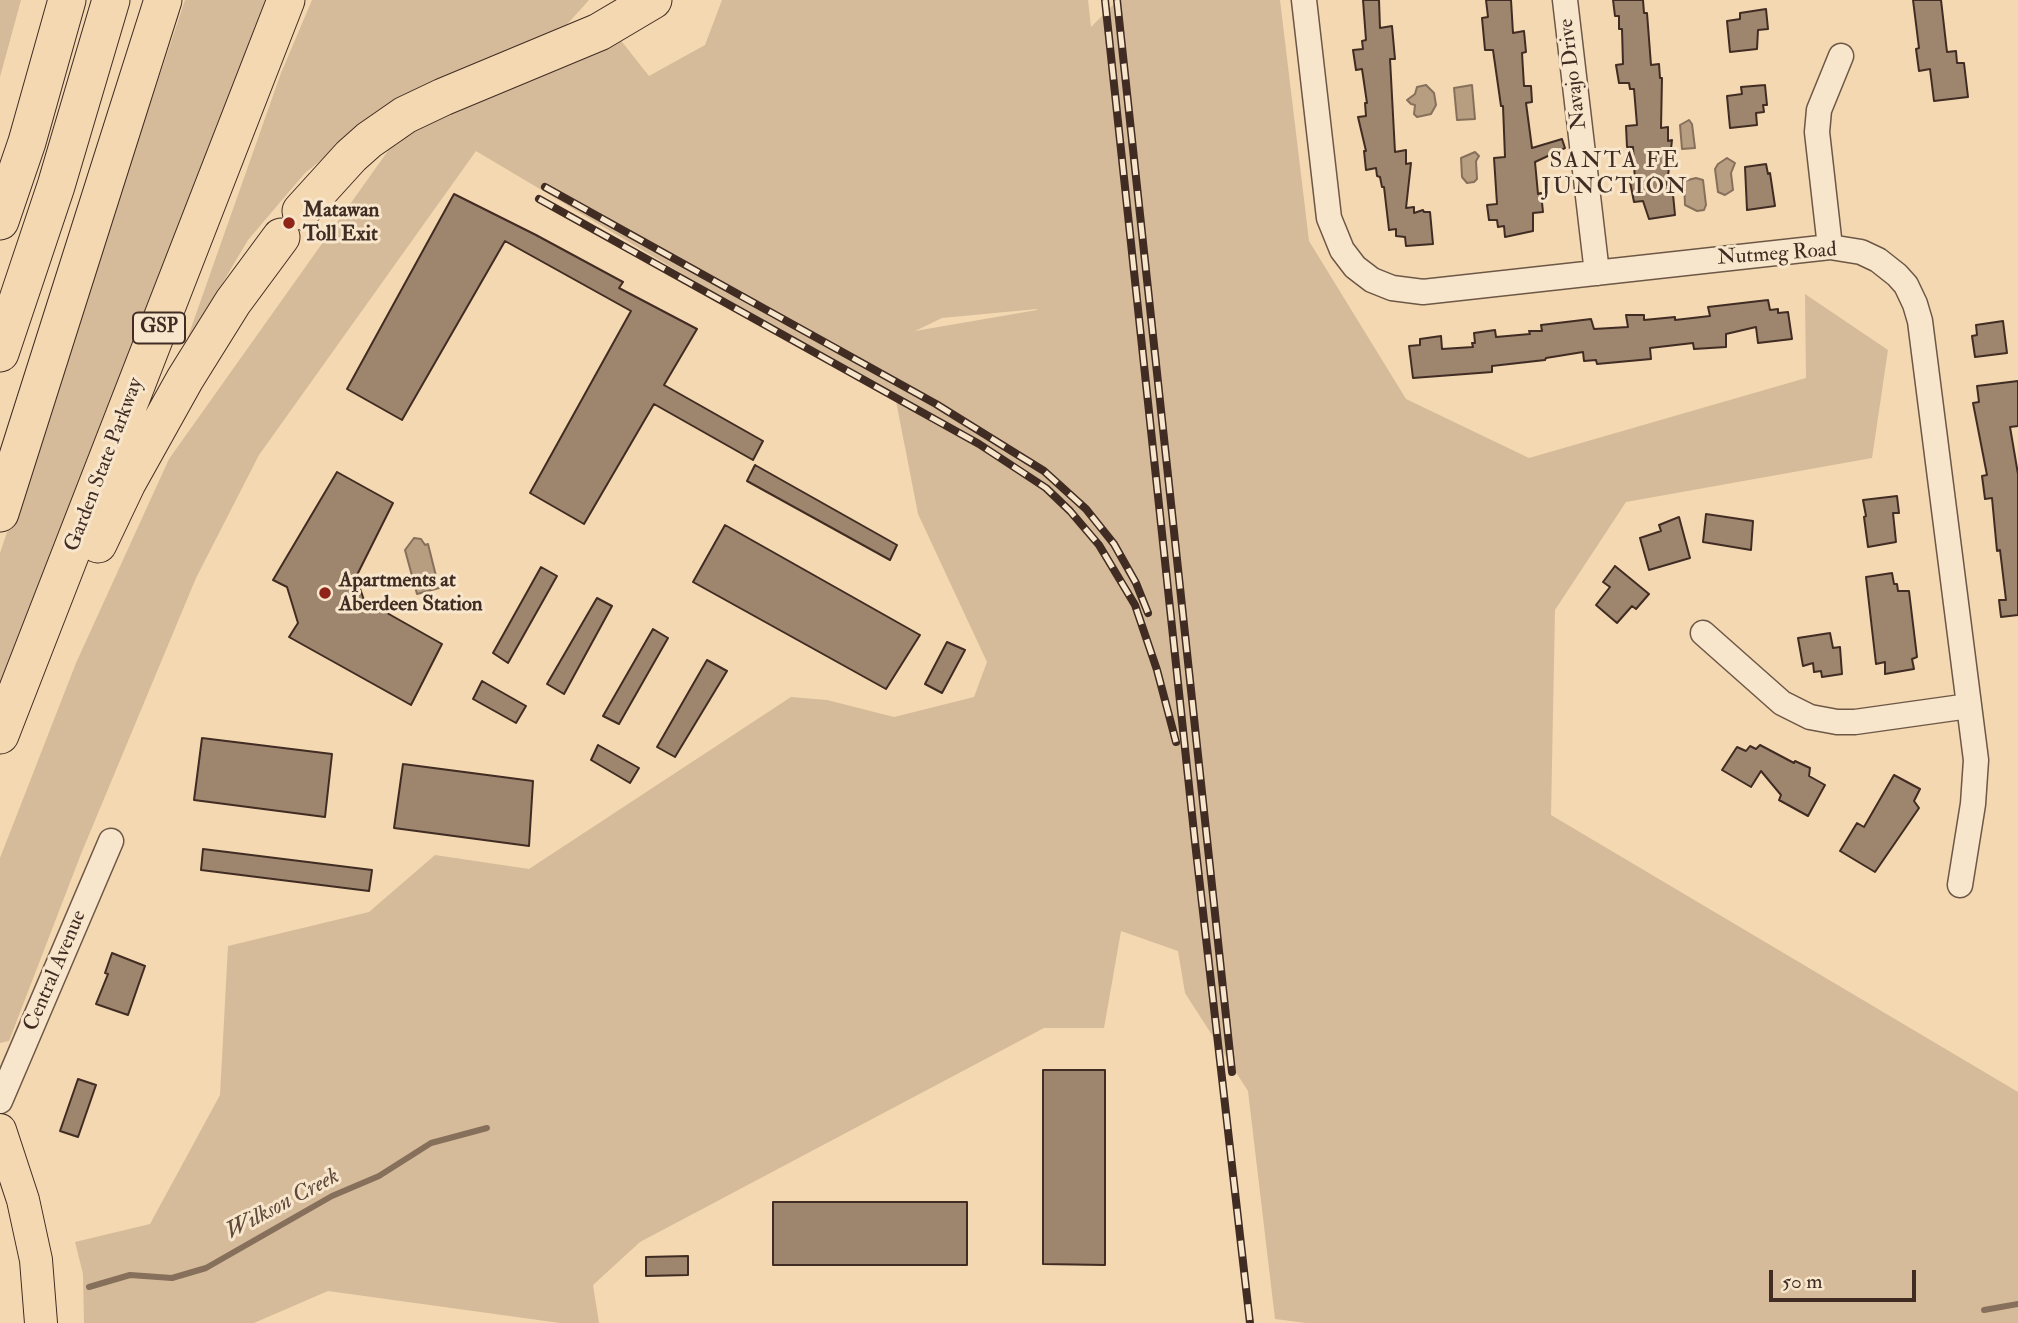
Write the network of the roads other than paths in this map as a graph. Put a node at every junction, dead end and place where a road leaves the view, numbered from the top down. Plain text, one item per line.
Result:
1 (67, 0) edge
2 (111, 0) edge
3 (163, 0) edge
4 (286, 0) edge
5 (653, 0) edge
6 (1304, 0) edge
7 (1566, 0) edge
8 (1841, 56) dead end
9 (0, 221) edge
10 (1830, 247) junction
11 (1597, 272) junction
12 (0, 353) edge
13 (0, 513) edge
14 (1703, 633) dead end
15 (31, 656) junction
16 (1969, 706) junction
17 (0, 735) edge
18 (111, 841) dead end
19 (1960, 885) dead end
20 (0, 1101) edge
21 (0, 1130) edge
22 (41, 1323) edge

1 - 9 highway
2 - 12 highway
3 - 13 highway
4 - 15 highway, Garden State Parkway / GSP
5 - 15 highway
6 - 11 street, Nutmeg Road
7 - 11 street, Navajo Drive
8 - 10 street
10 - 11 street, Nutmeg Road
10 - 16 street, Nutmeg Road
14 - 16 street
15 - 17 highway, Garden State Parkway / GSP
16 - 19 street, Nutmeg Road
18 - 20 street, Central Avenue
21 - 22 main road

